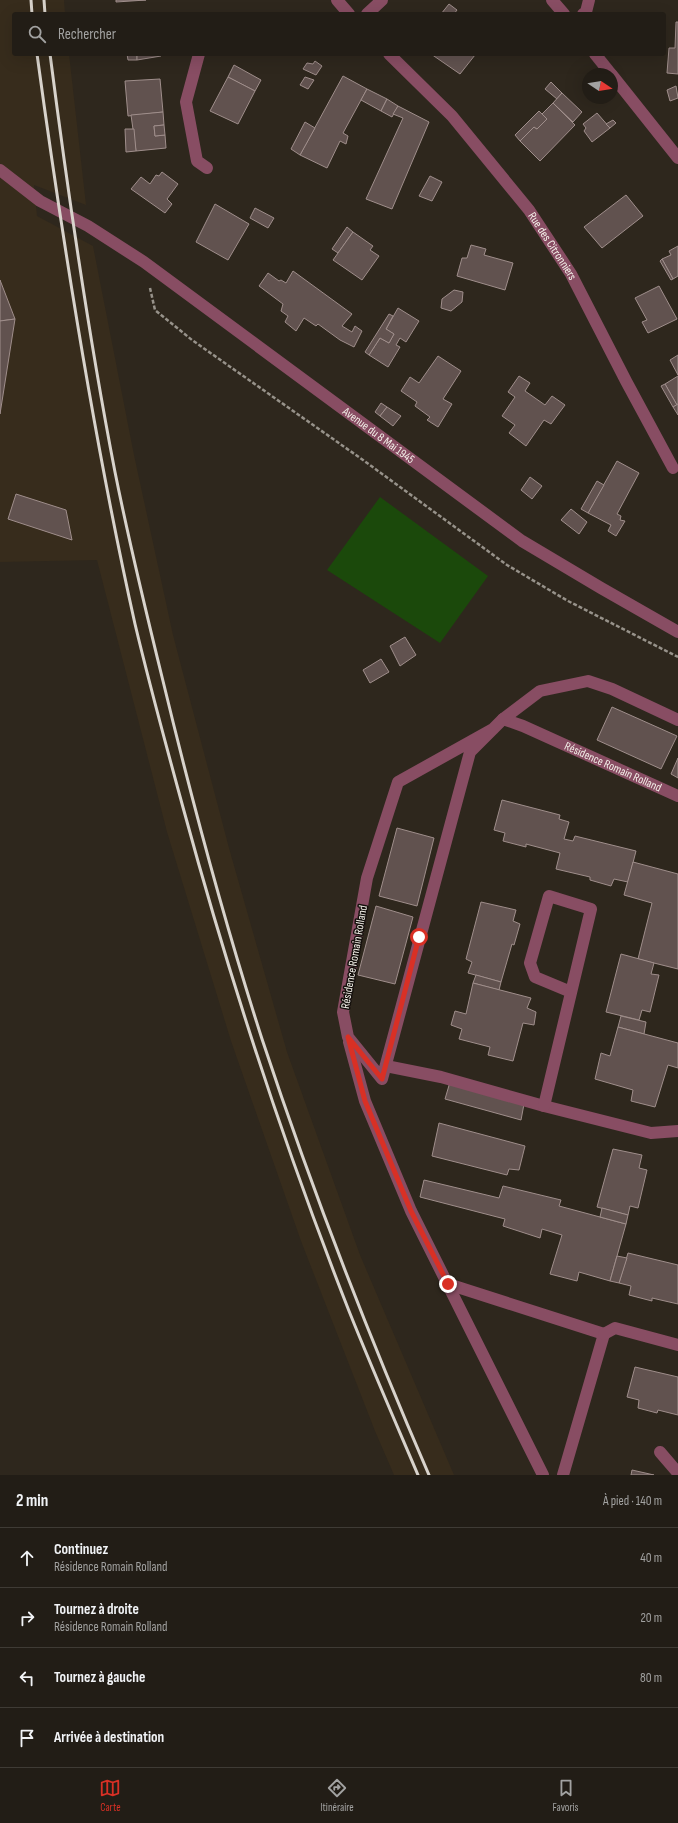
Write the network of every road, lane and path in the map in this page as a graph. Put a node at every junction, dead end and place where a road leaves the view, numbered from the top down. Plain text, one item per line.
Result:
1 (337, 0) edge
2 (382, 0) edge
3 (552, 0) edge
4 (589, 0) edge
5 (347, 12) edge
6 (369, 12) edge
7 (562, 12) edge
8 (586, 12) edge
9 (198, 56) edge
10 (390, 56) edge
11 (597, 56) edge
12 (606, 68) edge
13 (618, 83) edge
14 (678, 158) edge
15 (206, 168) dead end
16 (0, 170) edge
17 (144, 262) junction
18 (673, 468) dead end
19 (678, 632) edge
20 (678, 657) edge
21 (503, 719) junction
22 (678, 720) edge
23 (493, 728) junction
24 (678, 796) edge
25 (571, 992) junction
26 (348, 1037) junction
27 (386, 1066) junction
28 (544, 1106) junction
29 (678, 1131) edge
30 (448, 1284) junction
31 (604, 1334) junction
32 (678, 1346) edge
33 (660, 1452) dead end
34 (678, 1473) edge
35 (543, 1475) edge
36 (563, 1475) edge

1 - 5 street
2 - 6 street
3 - 7 street
4 - 8 street
9 - 15 street
10 - 18 street, Rue des Citronniers
11 - 12 street
13 - 14 street
16 - 17 street, Avenue du 8 Mai 1945
17 - 19 street, Avenue du 8 Mai 1945
17 - 20 path
21 - 22 street, Résidence Romain Rolland
21 - 23 street, Résidence Romain Rolland
21 - 24 street, Résidence Romain Rolland
23 - 26 street, Résidence Romain Rolland
23 - 27 street, Résidence Romain Rolland
25 - 25 street
25 - 28 street
26 - 27 street, Résidence Romain Rolland
26 - 30 street
27 - 28 street
28 - 29 street
30 - 31 street
30 - 35 street
31 - 32 street
31 - 36 street
33 - 34 street

